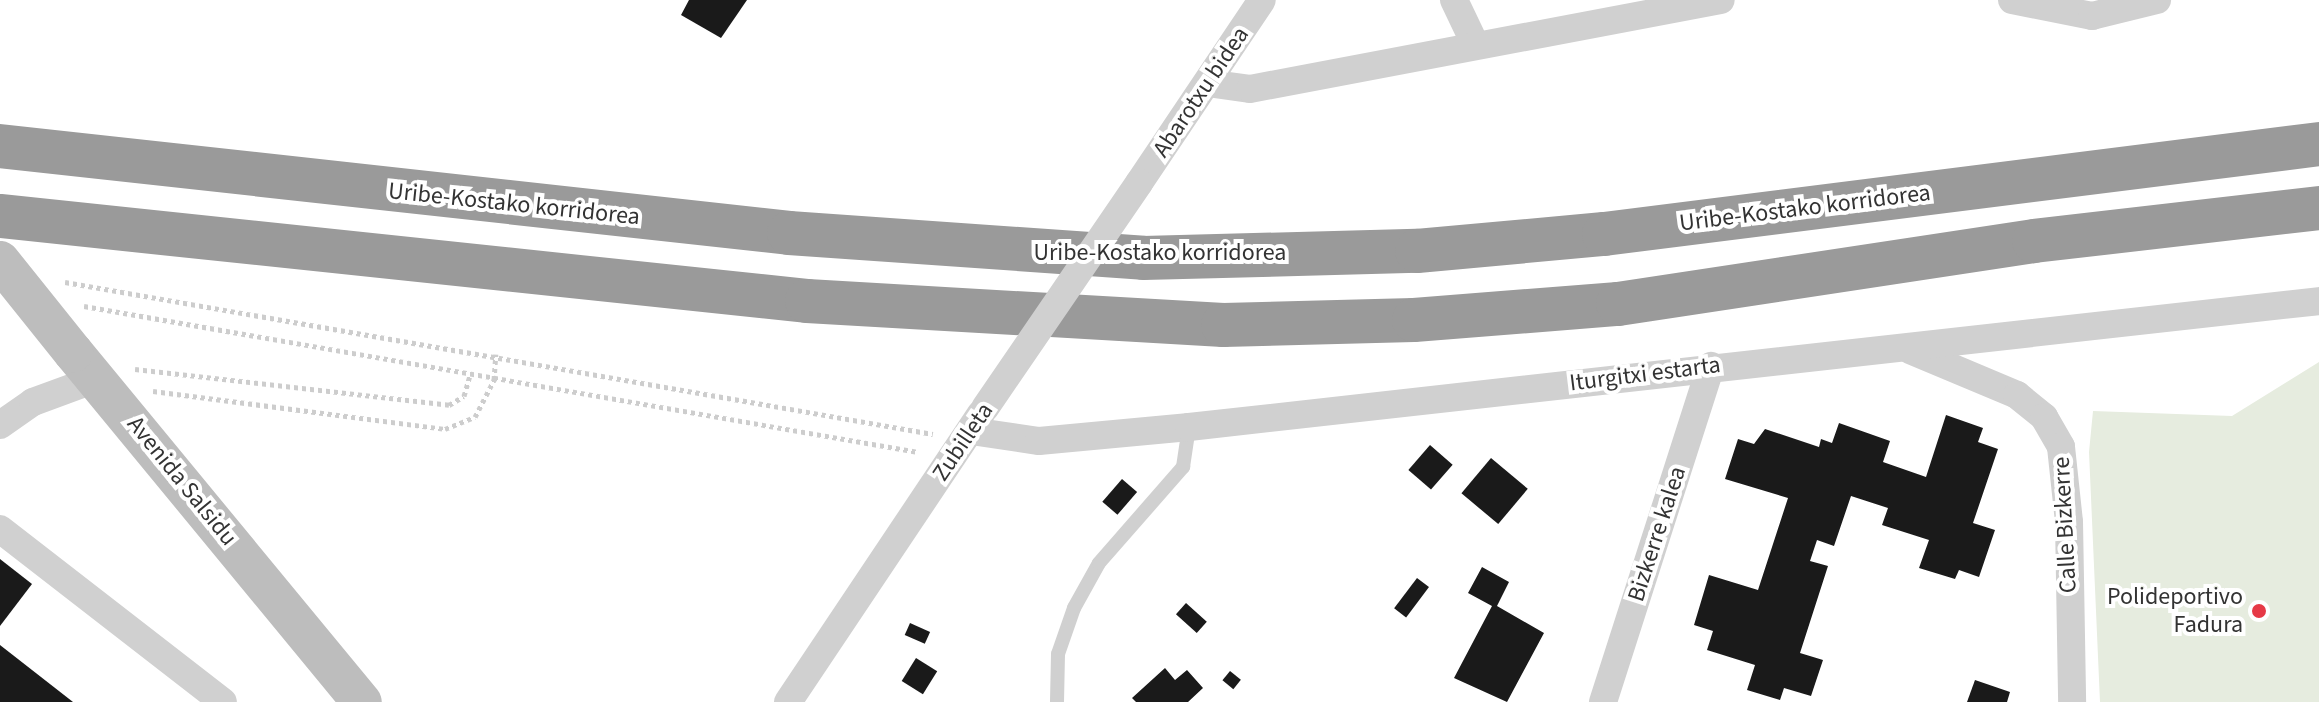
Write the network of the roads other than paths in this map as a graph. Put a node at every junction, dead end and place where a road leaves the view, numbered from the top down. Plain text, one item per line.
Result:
1 (1262, 0) edge
2 (1454, 0) edge
3 (1721, 0) edge
4 (2012, 0) edge
5 (2157, 0) edge
6 (1475, 44) junction
7 (1207, 83) junction
8 (2319, 144) edge
9 (0, 146) edge
10 (1139, 183) joint
11 (2319, 208) edge
12 (10, 217) edge
13 (0, 261) edge
14 (2319, 301) edge
15 (1902, 347) junction
16 (84, 364) junction
17 (1711, 366) junction
18 (978, 419) junction
19 (0, 425) edge
20 (1189, 427) junction
21 (0, 529) edge
22 (223, 702) edge
23 (362, 702) edge
24 (788, 702) edge
25 (1057, 702) edge
26 (1603, 702) edge
27 (2072, 702) edge

1 - 7 street, Abarotxu bidea
2 - 6 street
3 - 6 street
4 - 5 street
6 - 7 street
7 - 10 street, Abarotxu bidea
8 - 9 highway, Uribe-Kostako korridorea
10 - 18 street, Zubilleta, bridge
11 - 12 highway
13 - 16 street, Avenida Salsidu, bridge
14 - 15 street, Iturgitxi estarta
15 - 17 street, Iturgitxi estarta
15 - 27 street, Calle Bizkerre
16 - 19 street
16 - 23 street, Avenida Salsidu
17 - 20 street, Iturgitxi estarta
17 - 26 street, Bizkerre kalea
18 - 20 street, Iturgitxi estarta
18 - 24 street, Zubilleta
20 - 25 lane
21 - 22 street

